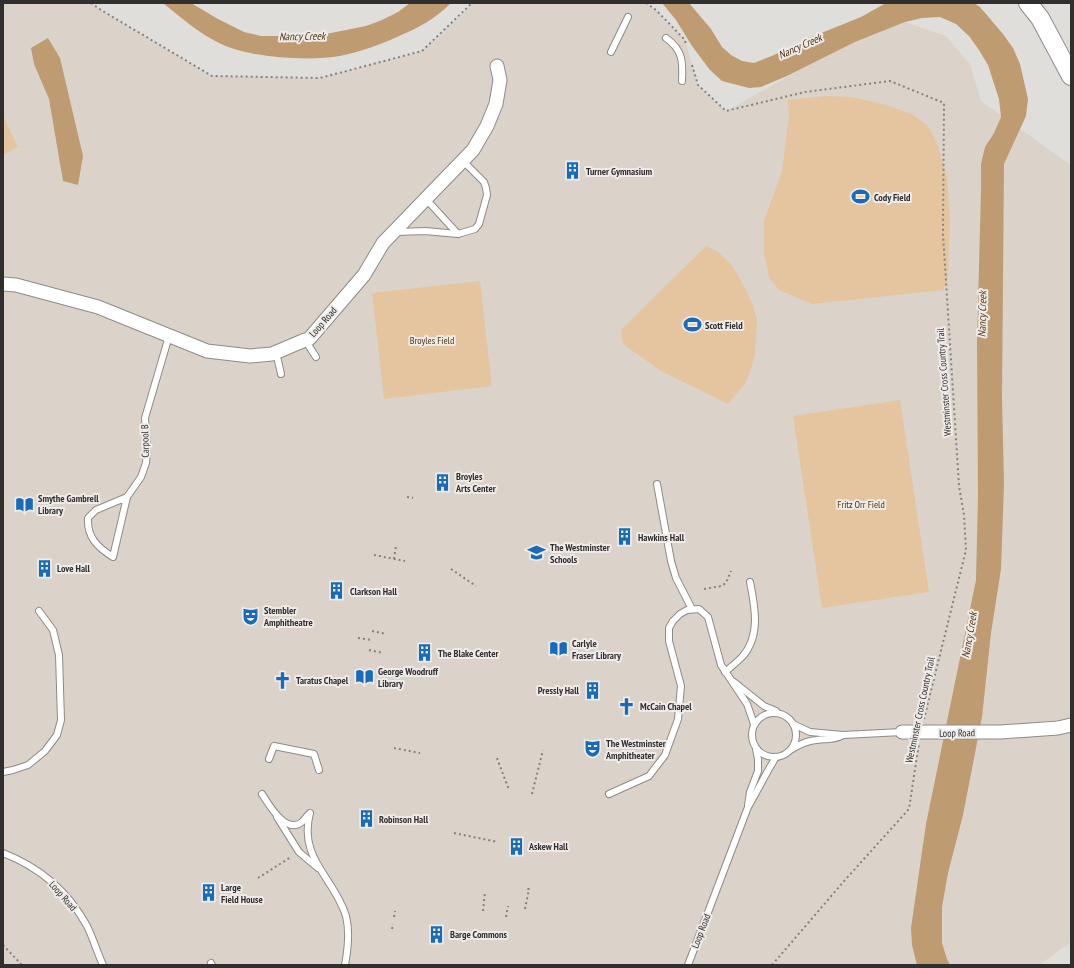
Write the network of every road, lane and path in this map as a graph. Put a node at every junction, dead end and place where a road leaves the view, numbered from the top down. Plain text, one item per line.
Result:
1 (91, 3) edge
2 (472, 3) edge
3 (646, 3) edge
4 (1028, 3) edge
5 (628, 17) dead end
6 (666, 38) dead end
7 (687, 47) dead end
8 (611, 52) dead end
9 (691, 62) dead end
10 (497, 66) dead end
11 (1071, 76) edge
12 (682, 81) dead end
13 (462, 160) junction
14 (425, 198) junction
15 (393, 232) junction
16 (458, 234) junction
17 (3, 284) edge
18 (169, 336) junction
19 (305, 340) junction
20 (276, 352) junction
21 (316, 357) dead end
22 (281, 374) dead end
23 (657, 484) dead end
24 (127, 497) junction
25 (407, 497) dead end
26 (413, 498) dead end
27 (396, 546) dead end
28 (374, 555) dead end
29 (394, 559) junction
30 (405, 561) dead end
31 (451, 570) dead end
32 (731, 571) dead end
33 (750, 582) dead end
34 (476, 586) dead end
35 (704, 589) dead end
36 (692, 609) junction
37 (39, 611) dead end
38 (372, 631) dead end
39 (386, 634) dead end
40 (358, 638) dead end
41 (371, 640) dead end
42 (369, 650) dead end
43 (383, 653) dead end
44 (726, 672) junction
45 (730, 679) junction
46 (779, 713) junction
47 (754, 724) junction
48 (793, 724) junction
49 (1071, 725) edge
50 (902, 732) joint
51 (921, 733) junction
52 (843, 735) junction
53 (394, 748) dead end
54 (756, 749) junction
55 (542, 750) dead end
56 (790, 750) junction
57 (420, 753) dead end
58 (776, 757) junction
59 (497, 758) dead end
60 (269, 759) dead end
61 (319, 770) dead end
62 (3, 772) edge
63 (509, 790) dead end
64 (262, 794) dead end
65 (532, 794) dead end
66 (609, 794) dead end
67 (748, 806) junction
68 (277, 816) junction
69 (454, 833) dead end
70 (498, 842) dead end
71 (3, 853) edge
72 (292, 857) dead end
73 (320, 870) junction
74 (258, 878) dead end
75 (527, 889) dead end
76 (485, 892) dead end
77 (508, 906) dead end
78 (525, 909) dead end
79 (395, 911) dead end
80 (483, 911) dead end
81 (394, 917) dead end
82 (506, 917) dead end
83 (393, 924) dead end
84 (392, 929) dead end
85 (3, 945) edge
86 (101, 963) edge
87 (22, 965) edge
88 (345, 965) edge
89 (688, 965) edge
90 (772, 965) edge

1 - 2 path
3 - 7 path
4 - 11 street
5 - 8 lane
6 - 12 lane
9 - 51 path, Westminster Cross Country Trail
10 - 13 street, Loop Road
13 - 14 street, Loop Road
13 - 16 lane
14 - 15 street, Loop Road
14 - 16 lane
15 - 16 lane
15 - 19 street, Loop Road
17 - 18 street, Loop Road
18 - 20 street, Loop Road
18 - 24 lane, Carpool B
19 - 20 street, Loop Road
19 - 21 lane
20 - 22 lane
23 - 36 lane
24 - 24 lane, Carpool B
25 - 26 path
27 - 29 path
28 - 29 path
29 - 30 path
31 - 34 path
32 - 35 path
33 - 44 lane
36 - 44 lane
36 - 66 lane
37 - 62 lane
38 - 39 path
40 - 41 path
42 - 43 path
44 - 45 lane
45 - 46 lane
45 - 47 lane
46 - 47 lane
46 - 48 lane
47 - 54 lane
48 - 52 lane, Loop Road
48 - 56 lane
49 - 51 street, Loop Road
50 - 51 street, Loop Road
50 - 52 lane, Loop Road
51 - 90 path, Westminster Cross Country Trail
52 - 56 lane, Loop Road
53 - 57 path
54 - 58 lane
54 - 67 lane, Loop Road
55 - 65 path
56 - 58 lane
58 - 67 lane, Loop Road
59 - 63 path
60 - 61 lane
64 - 68 lane
67 - 89 lane, Loop Road
68 - 73 lane
68 - 73 lane
69 - 70 path
71 - 86 lane, Loop Road
72 - 74 path
73 - 88 lane
75 - 78 path
76 - 80 path
77 - 82 path
79 - 81 path
83 - 84 path
85 - 87 path

